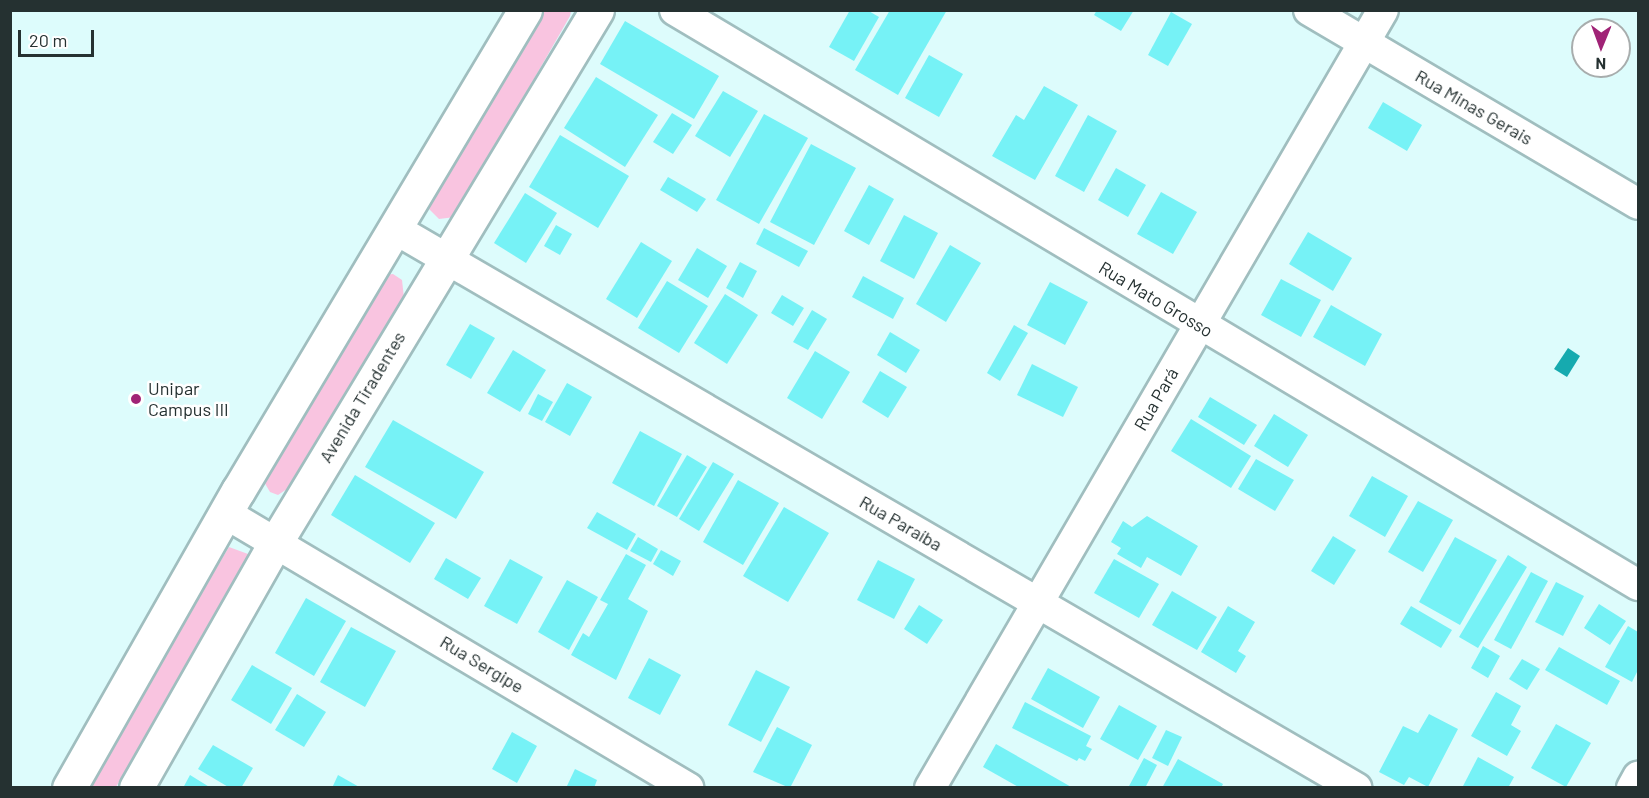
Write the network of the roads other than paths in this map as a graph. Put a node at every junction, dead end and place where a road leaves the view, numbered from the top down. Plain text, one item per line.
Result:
1 (525, 10) edge
2 (597, 10) edge
3 (675, 10) edge
4 (1309, 10) edge
5 (1383, 10) edge
6 (1364, 43) junction
7 (1638, 204) edge
8 (398, 230) junction
9 (446, 258) junction
10 (1199, 325) junction
11 (225, 513) junction
12 (276, 540) junction
13 (1638, 585) edge
14 (1038, 602) junction
15 (1638, 777) edge
16 (69, 788) edge
17 (136, 788) edge
18 (688, 788) edge
19 (930, 788) edge
20 (1356, 788) edge
21 (1632, 788) edge

1 - 8 main road
2 - 9 main road, Avenida Tiradentes
3 - 10 street, Rua Mato Grosso
4 - 6 street, Rua Minas Gerais
5 - 6 street, Rua Pará
6 - 7 street, Rua Minas Gerais
6 - 10 street, Rua Pará
8 - 9 street, Rua Paraíba
8 - 11 main road
9 - 12 main road, Avenida Tiradentes
9 - 14 street, Rua Paraíba
10 - 13 street, Rua Mato Grosso
10 - 14 street, Rua Pará
11 - 12 street, Rua Sergipe
11 - 16 main road
12 - 17 main road, Avenida Tiradentes
12 - 18 street, Rua Sergipe
14 - 19 street, Rua Pará
14 - 20 street, Rua Paraíba
15 - 21 street

